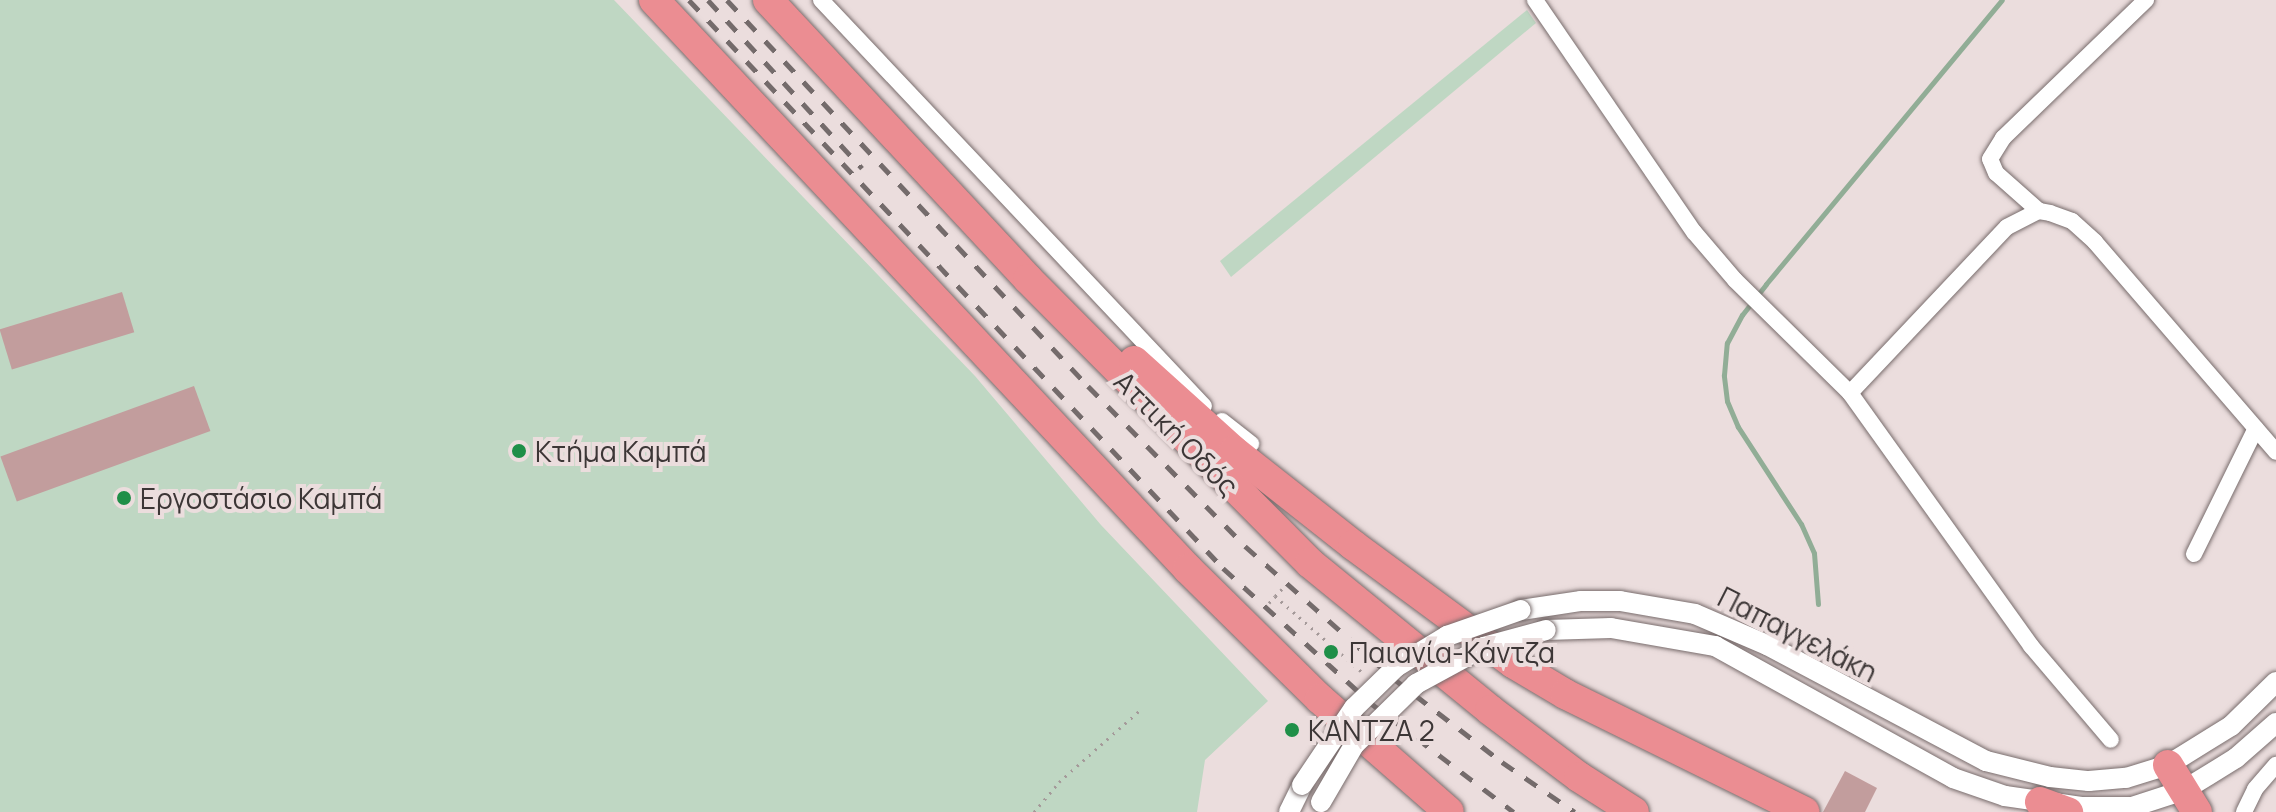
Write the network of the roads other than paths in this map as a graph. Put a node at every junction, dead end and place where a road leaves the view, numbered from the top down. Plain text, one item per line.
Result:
1 (654, 0) edge
2 (768, 0) edge
3 (821, 0) edge
4 (1535, 0) edge
5 (2146, 0) edge
6 (2039, 211) junction
7 (1028, 279) junction
8 (1850, 393) junction
9 (2256, 428) junction
10 (1251, 444) dead end
11 (2276, 452) edge
12 (2194, 554) dead end
13 (2276, 682) edge
14 (1320, 699) junction
15 (2276, 723) edge
16 (2111, 740) dead end
17 (2276, 765) edge
18 (2173, 791) edge
19 (1318, 807) edge
20 (2054, 807) edge
21 (1289, 812) edge
22 (1425, 812) edge
23 (1449, 812) edge
24 (1634, 812) edge
25 (1805, 812) edge
26 (2244, 812) edge

1 - 14 highway
2 - 7 highway, Αττική Οδός
3 - 10 street
4 - 8 street
5 - 6 street
6 - 8 street
6 - 9 street
7 - 24 highway, Αττική Οδός
7 - 25 highway
8 - 16 street
9 - 11 street
9 - 12 street
13 - 18 street, Παπαγγελάκη
14 - 22 highway
14 - 23 highway
15 - 18 street, Παπαγγελάκη
17 - 26 street
18 - 20 street, Παπαγγελάκη
18 - 21 street, Παπαγγελάκη, bridge
19 - 20 street, Παπαγγελάκη, bridge

